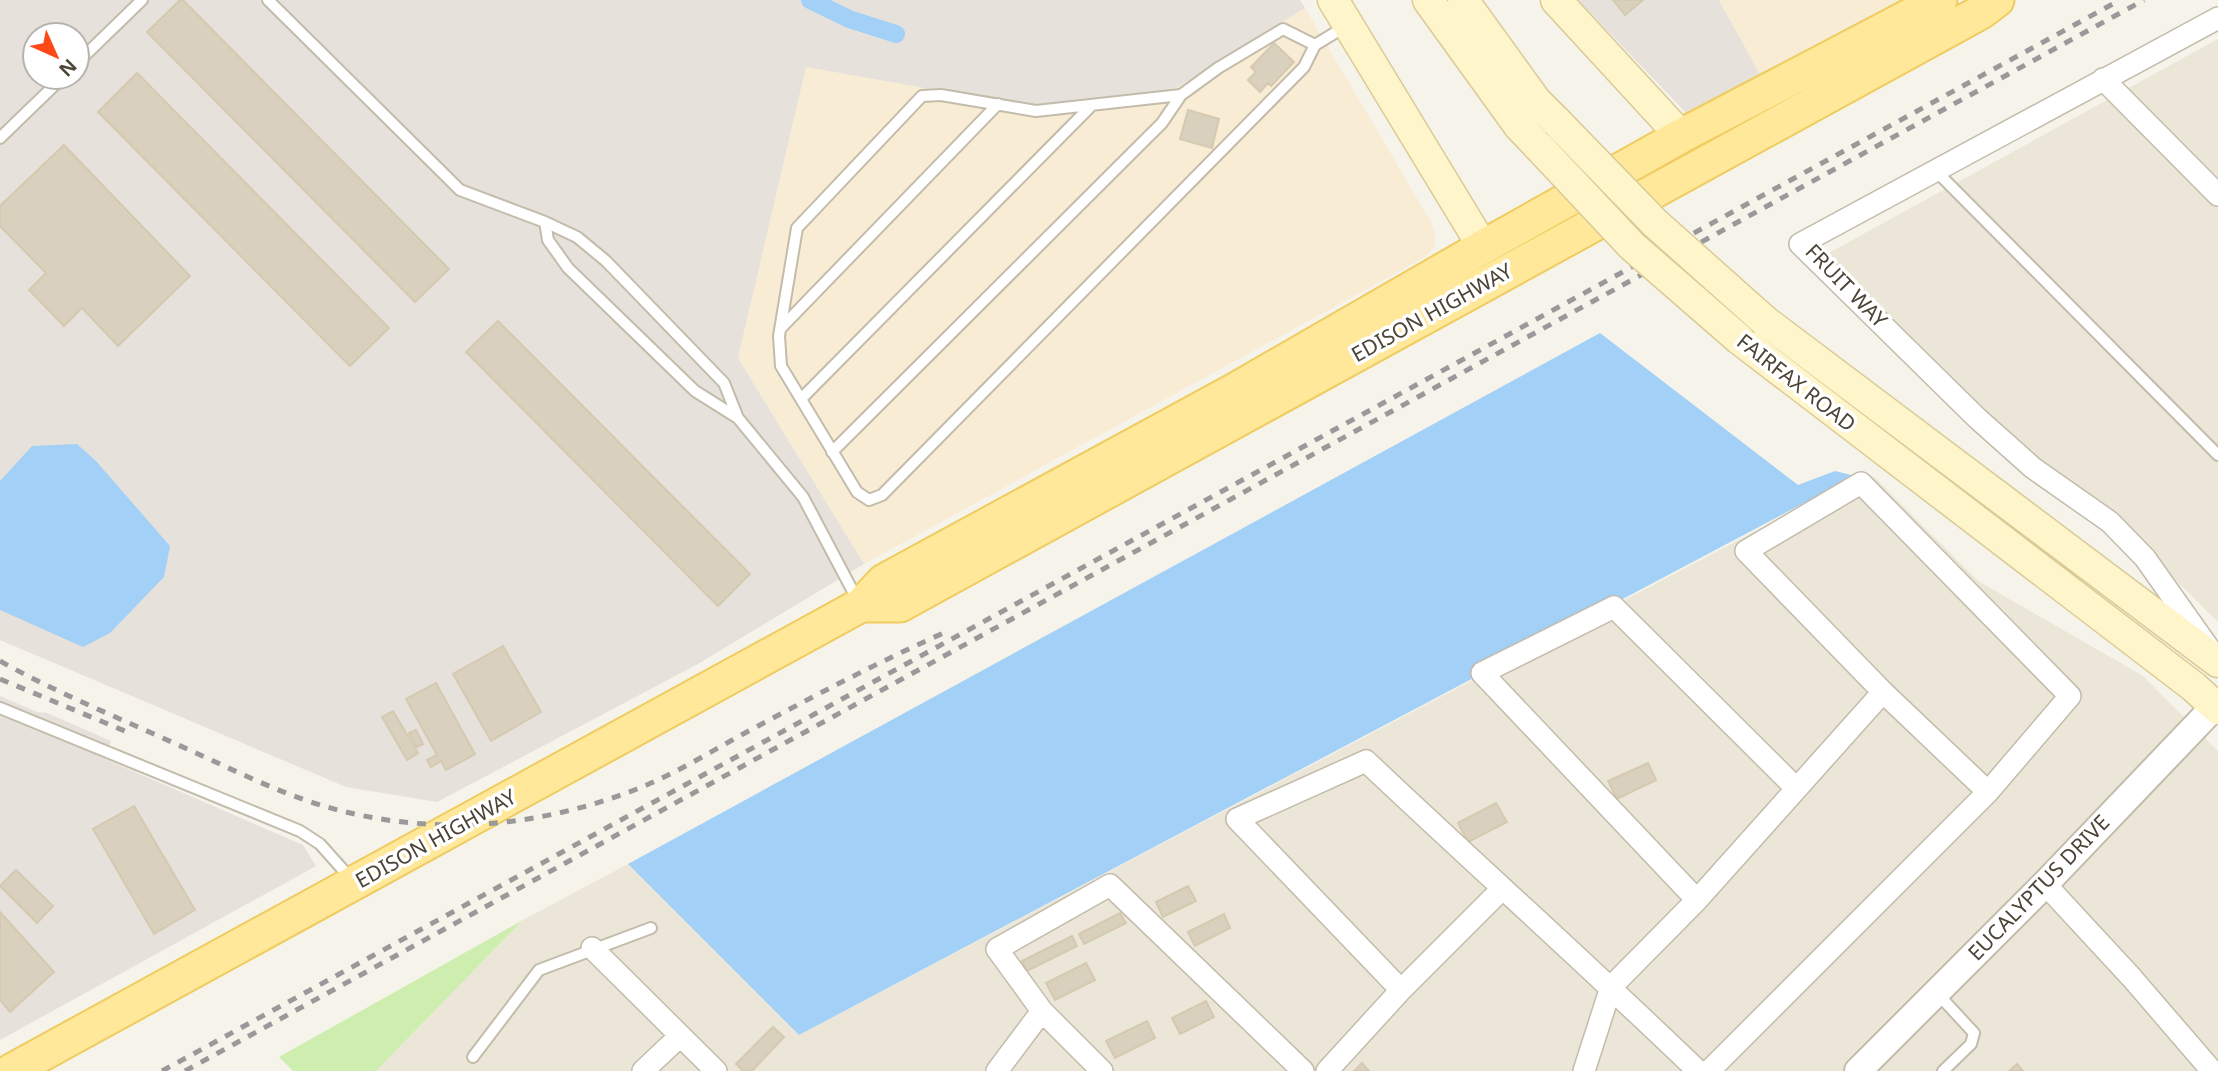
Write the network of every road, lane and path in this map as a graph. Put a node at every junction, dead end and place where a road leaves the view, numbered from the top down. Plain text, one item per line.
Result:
1 (142, 0) edge
2 (268, 0) edge
3 (1428, 0) edge
4 (1463, 0) edge
5 (1556, 0) edge
6 (1940, 0) edge
7 (1997, 0) edge
8 (1340, 12) edge
9 (2218, 18) edge
10 (1315, 45) junction
11 (91, 49) edge
12 (2103, 79) junction
13 (49, 91) edge
14 (1181, 95) junction
15 (998, 104) junction
16 (1092, 105) junction
17 (1681, 136) junction
18 (0, 138) edge
19 (1935, 170) junction
20 (2218, 194) edge
21 (545, 222) junction
22 (1483, 247) junction
23 (780, 329) junction
24 (801, 400) junction
25 (738, 418) junction
26 (832, 452) junction
27 (2218, 455) edge
28 (861, 605) junction
29 (2218, 662) edge
30 (1883, 692) junction
31 (2217, 706) edge
32 (0, 708) edge
33 (1796, 788) junction
34 (1988, 792) junction
35 (355, 883) junction
36 (2045, 884) junction
37 (1502, 889) junction
38 (1697, 900) junction
39 (651, 928) dead end
40 (592, 948) junction
41 (1611, 986) junction
42 (1401, 990) junction
43 (1936, 992) junction
44 (1042, 1011) junction
45 (680, 1036) junction
46 (473, 1057) dead end
47 (11, 1071) edge
48 (643, 1071) edge
49 (716, 1071) edge
50 (997, 1071) edge
51 (1102, 1071) edge
52 (1303, 1071) edge
53 (1327, 1071) edge
54 (1584, 1071) edge
55 (1698, 1071) edge
56 (1709, 1071) edge
57 (1858, 1071) edge
58 (1943, 1071) edge
59 (2212, 1071) edge

1 - 11 lane
2 - 21 lane
3 - 31 main road, FAIRFAX ROAD, bridge
4 - 29 main road, FAIRFAX ROAD, bridge
5 - 17 main road
6 - 17 main road, EDISON HIGHWAY
7 - 28 main road, EDISON HIGHWAY
8 - 10 lane
8 - 22 main road
9 - 12 street, FRUIT WAY
10 - 14 lane
10 - 26 lane
12 - 19 street, FRUIT WAY
12 - 20 street
13 - 18 lane
14 - 16 lane
14 - 26 lane
15 - 16 lane
15 - 23 lane
15 - 23 lane
16 - 24 lane
17 - 22 main road, EDISON HIGHWAY
19 - 27 lane
19 - 29 street, FRUIT WAY
21 - 25 lane
21 - 25 lane
22 - 28 main road, EDISON HIGHWAY
23 - 24 lane
24 - 26 lane
25 - 28 lane
28 - 35 main road, EDISON HIGHWAY
30 - 33 street
30 - 34 street
30 - 34 street
31 - 36 street, EUCALYPTUS DRIVE
32 - 35 lane
33 - 38 street
33 - 38 street
34 - 56 street
35 - 47 main road, EDISON HIGHWAY
36 - 43 street, EUCALYPTUS DRIVE
36 - 59 street
37 - 41 street
37 - 42 street
37 - 42 street
38 - 41 street
39 - 40 lane
40 - 45 street
40 - 46 lane
41 - 54 street
41 - 55 street
42 - 53 street
43 - 57 street, EUCALYPTUS DRIVE
43 - 58 lane
44 - 50 street
44 - 51 street
44 - 52 street
45 - 48 street
45 - 49 street

